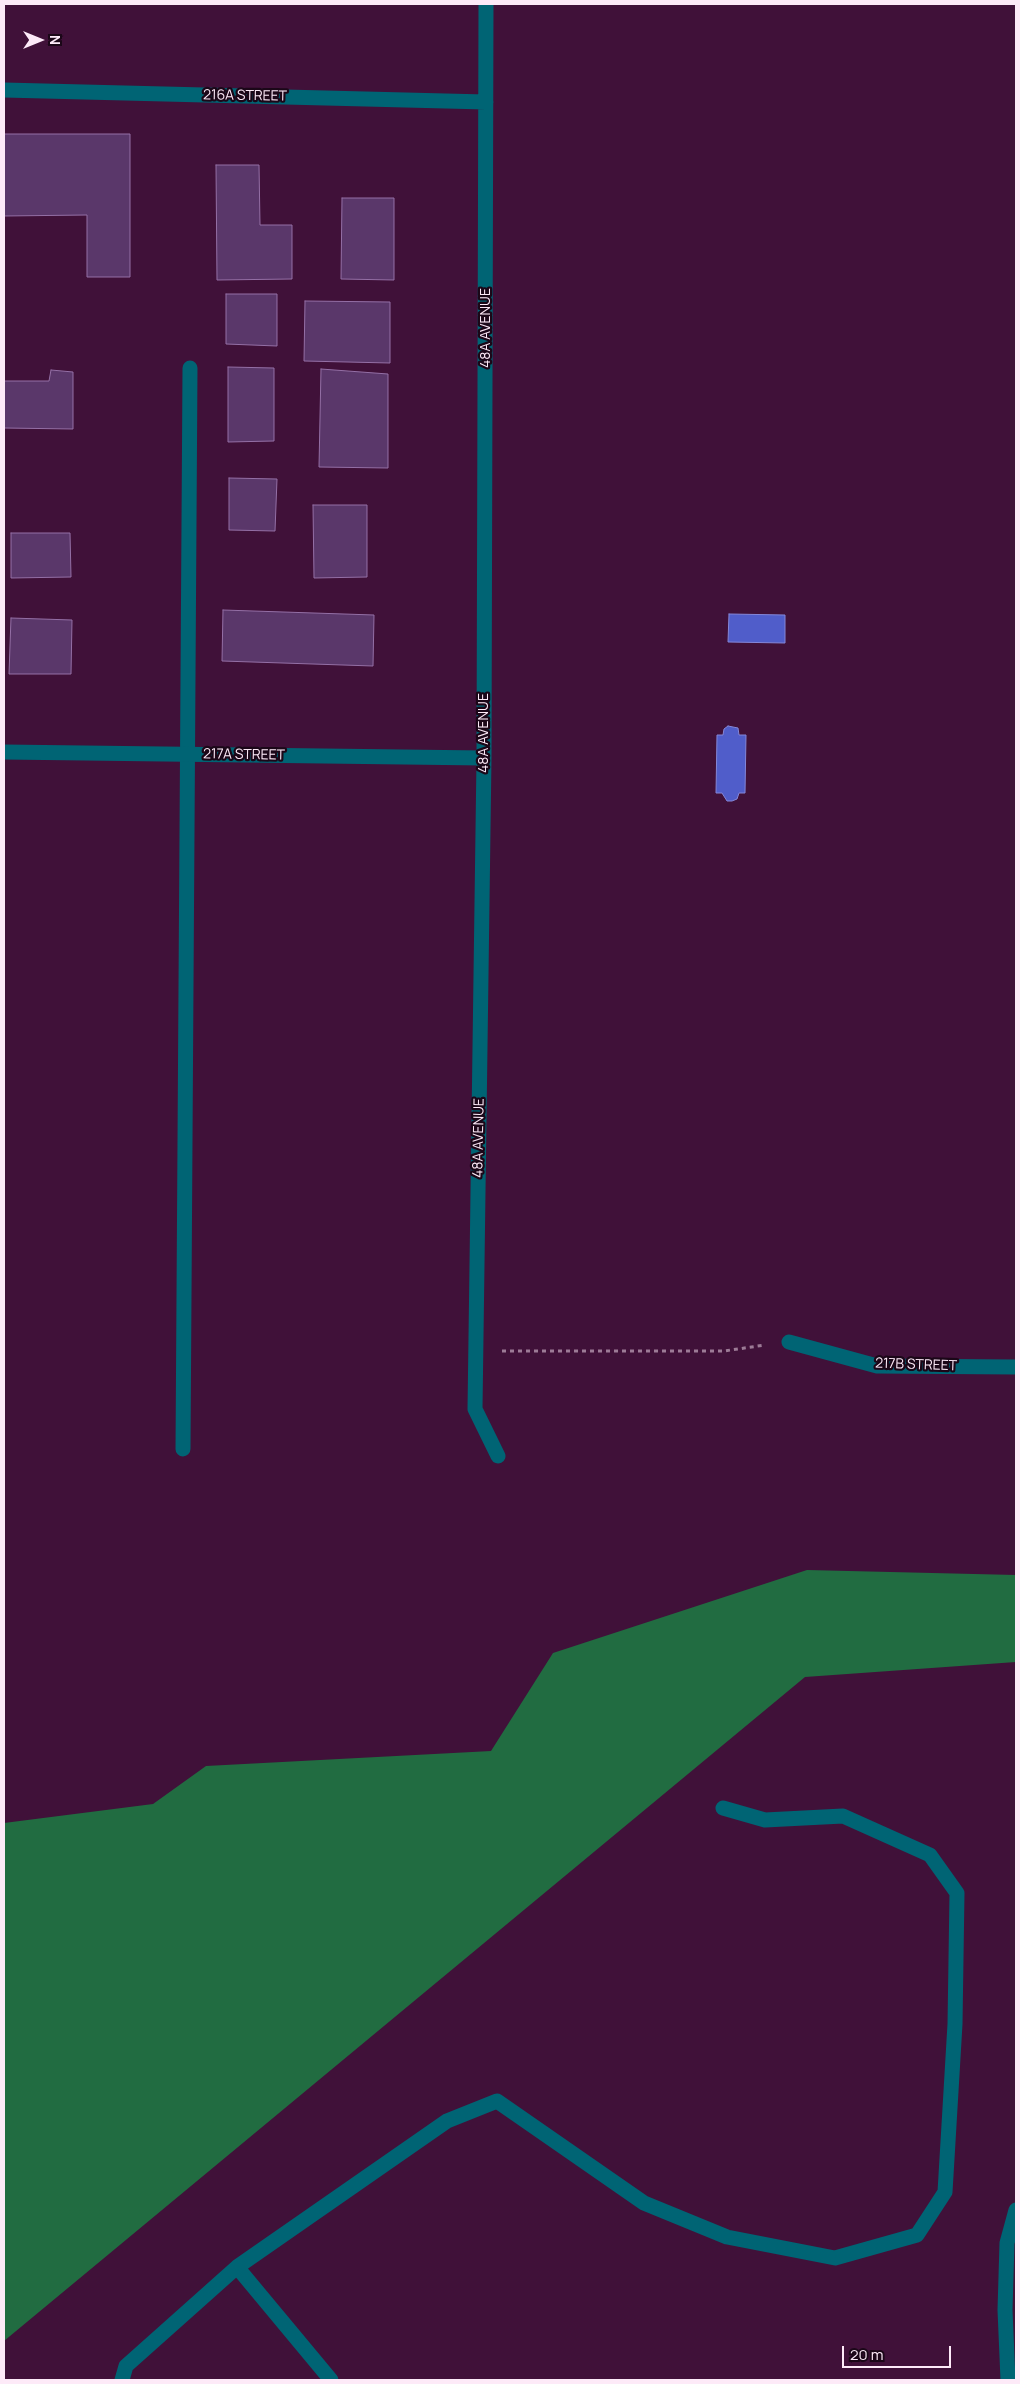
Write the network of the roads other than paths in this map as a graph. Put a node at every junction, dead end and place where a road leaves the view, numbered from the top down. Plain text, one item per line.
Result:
1 (486, 4) edge
2 (4, 90) edge
3 (486, 102) junction
4 (190, 368) dead end
5 (4, 752) edge
6 (187, 754) junction
7 (484, 758) junction
8 (789, 1342) road end
9 (1016, 1367) edge
10 (183, 1449) dead end
11 (498, 1456) dead end
12 (723, 1808) dead end
13 (1016, 2210) edge
14 (237, 2267) junction
15 (1011, 2310) edge
16 (122, 2380) edge
17 (331, 2380) edge
18 (1008, 2380) edge

1 - 3 street, 48A AVENUE
2 - 3 street, 216A STREET
3 - 7 street, 48A AVENUE
4 - 6 street
5 - 6 street, 217A STREET
6 - 7 street, 217A STREET
6 - 10 street
7 - 11 street, 48A AVENUE
8 - 9 street, 217B STREET
12 - 14 street
13 - 15 street
14 - 16 street
14 - 17 street
15 - 18 street

